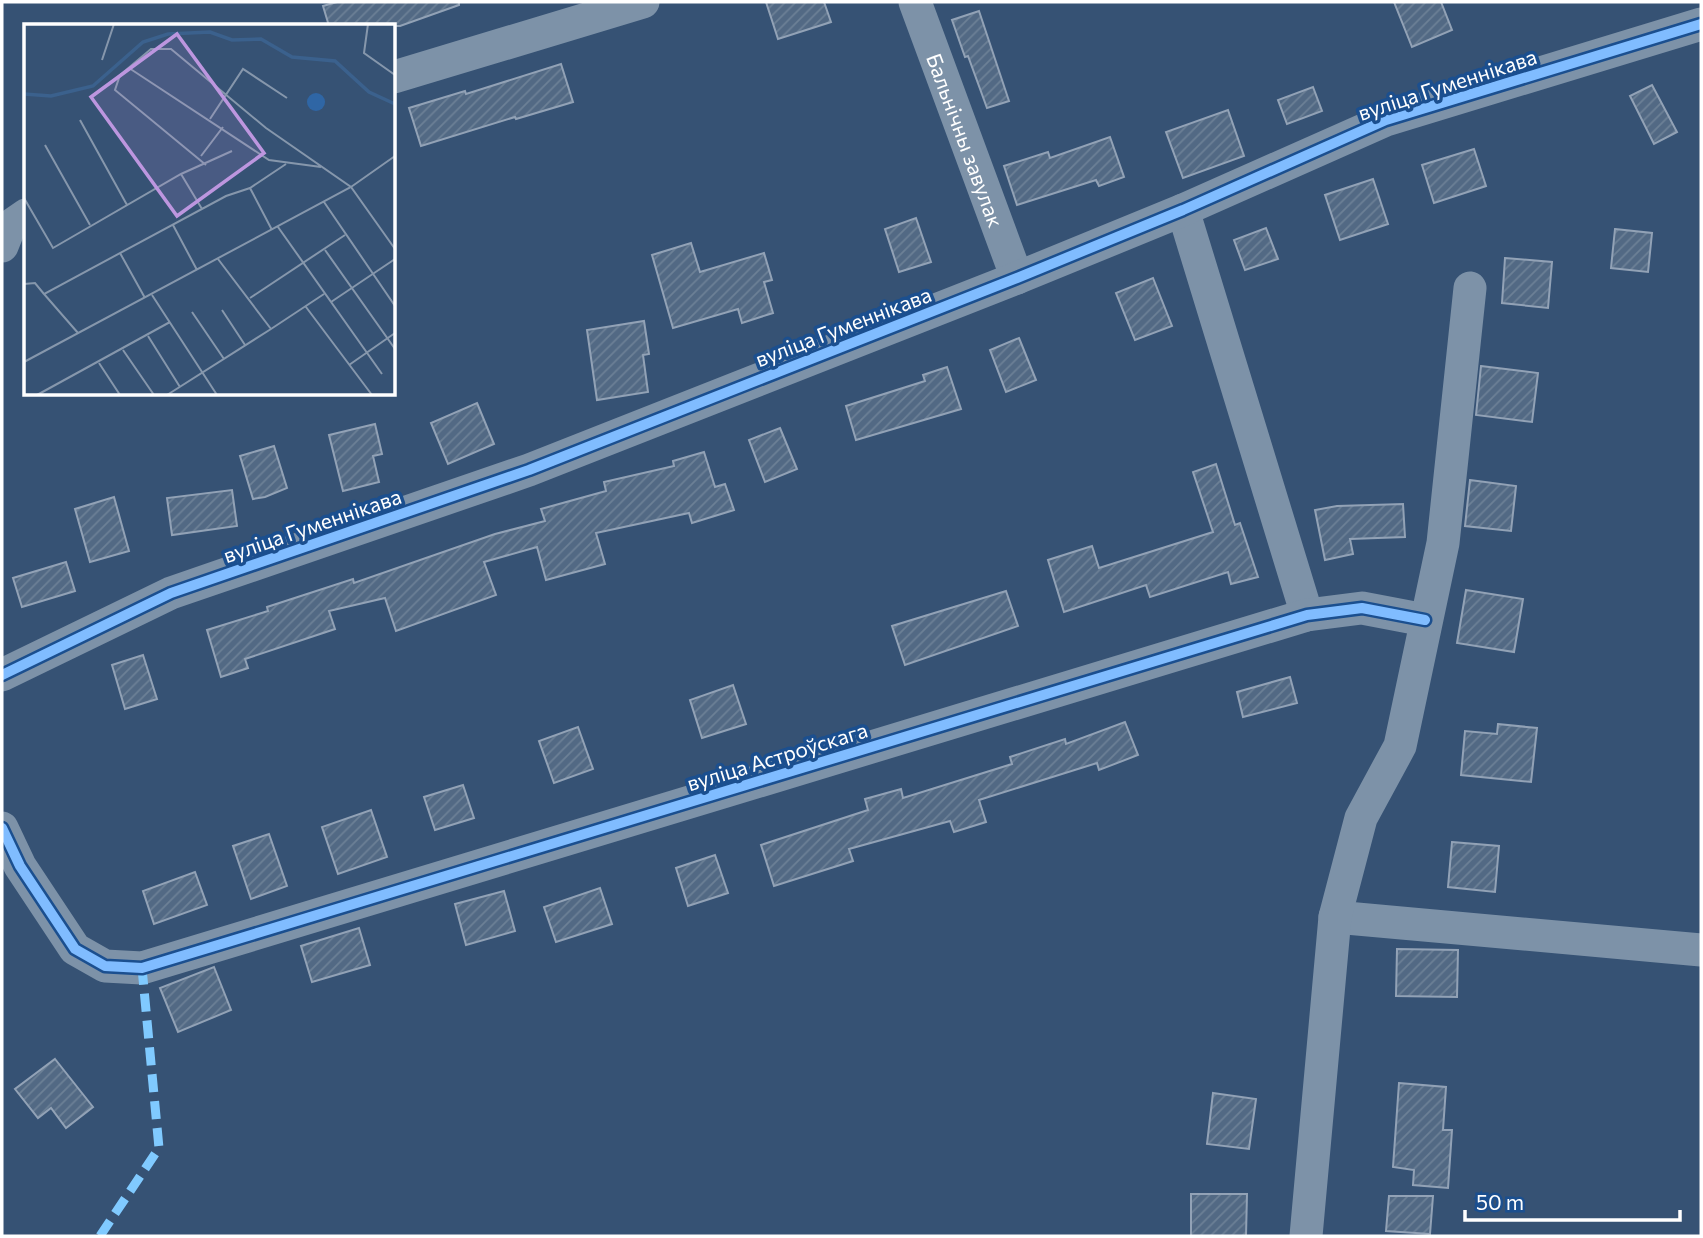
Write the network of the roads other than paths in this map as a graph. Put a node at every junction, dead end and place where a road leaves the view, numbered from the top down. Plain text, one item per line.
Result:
1 (643, 2) edge
2 (915, 2) edge
3 (1701, 24) edge
4 (396, 76) edge
5 (1183, 210) junction
6 (24, 216) edge
7 (2, 246) edge
8 (1017, 278) junction
9 (1470, 288) dead end
10 (1307, 615) junction
11 (1425, 620) junction
12 (2, 675) edge
13 (2, 828) edge
14 (1335, 917) junction
15 (1701, 950) edge
16 (1306, 1236) edge

1 - 4 street
2 - 8 street, Бальнічны завулак
3 - 5 street, вуліца Гуменнікава
5 - 8 street, вуліца Гуменнікава
5 - 10 street
6 - 7 street
8 - 12 street, вуліца Гуменнікава
9 - 11 street
10 - 11 street, вуліца Астроўскага
10 - 13 street, вуліца Астроўскага
11 - 14 street
14 - 15 street
14 - 16 street

